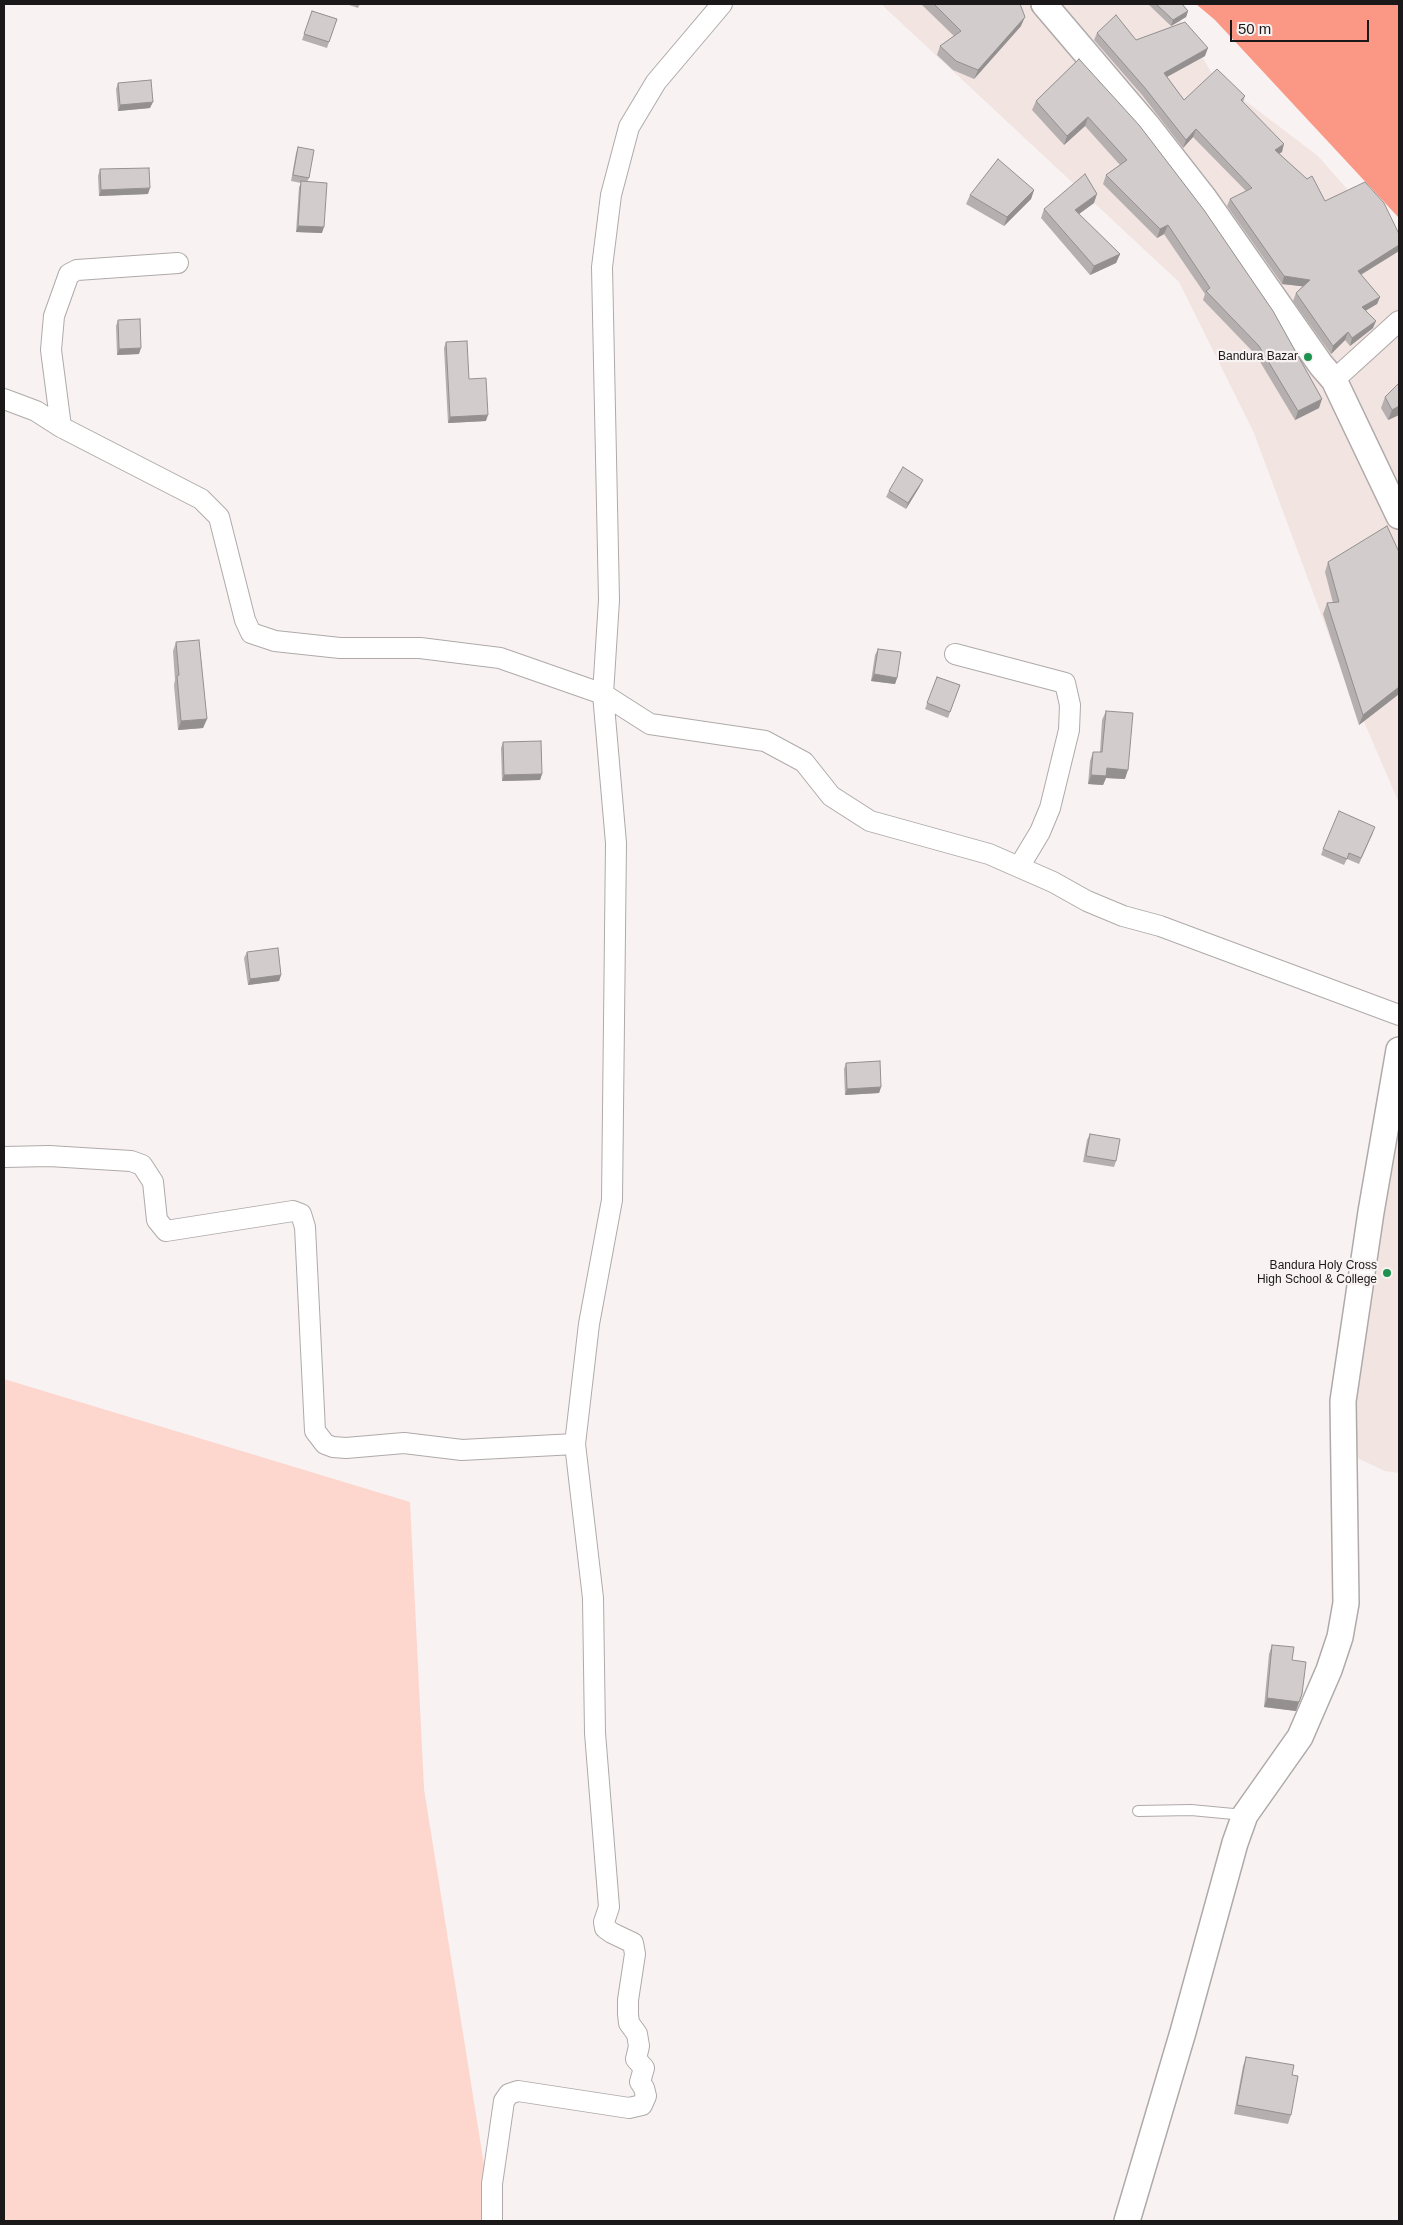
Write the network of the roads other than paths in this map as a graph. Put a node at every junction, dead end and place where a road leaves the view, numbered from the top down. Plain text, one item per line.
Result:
1 (722, 4) edge
2 (1044, 4) edge
3 (178, 263) dead end
4 (1399, 321) edge
5 (1334, 380) junction
6 (4, 399) edge
7 (60, 427) junction
8 (1399, 516) edge
9 (956, 654) dead end
10 (603, 694) junction
11 (1019, 867) junction
12 (1399, 1014) edge
13 (1399, 1050) edge
14 (4, 1157) edge
15 (576, 1444) junction
16 (1138, 1811) dead end
17 (1245, 1815) junction
18 (492, 2221) edge
19 (1127, 2221) edge

1 - 10 street
2 - 5 street
3 - 7 street
4 - 5 street
5 - 8 street
6 - 7 street
7 - 10 street
9 - 11 street
10 - 11 street
10 - 15 street
11 - 12 street
13 - 17 street
14 - 15 street
15 - 18 street
16 - 17 lane
17 - 19 street

